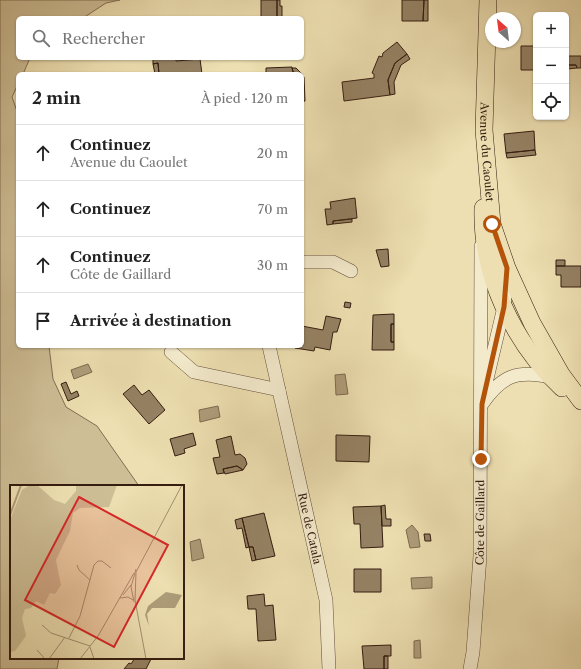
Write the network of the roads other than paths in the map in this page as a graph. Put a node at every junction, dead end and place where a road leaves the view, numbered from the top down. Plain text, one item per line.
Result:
1 (488, 0) edge
2 (484, 130) junction
3 (482, 232) junction
4 (304, 262) edge
5 (507, 268) junction
6 (351, 271) dead end
7 (504, 314) junction
8 (532, 323) junction
9 (480, 331) junction
10 (269, 348) edge
11 (171, 352) dead end
12 (551, 377) junction
13 (279, 390) junction
14 (581, 401) edge
15 (482, 404) junction
16 (581, 406) edge
17 (329, 669) edge
18 (470, 669) edge

1 - 2 main road, Avenue du Caoulet
2 - 3 main road
2 - 5 main road, Avenue du Caoulet
3 - 7 main road
3 - 9 street, Côte de Gaillard
4 - 6 street
5 - 7 street
5 - 8 main road, Avenue du Caoulet
7 - 8 street
7 - 9 street
7 - 12 main road
7 - 15 street
8 - 14 main road, Avenue du Caoulet
9 - 15 street, Côte de Gaillard
10 - 13 street, Rue de Catala
11 - 13 street
12 - 15 street
12 - 16 main road
13 - 17 street, Rue de Catala
15 - 18 street, Côte de Gaillard

